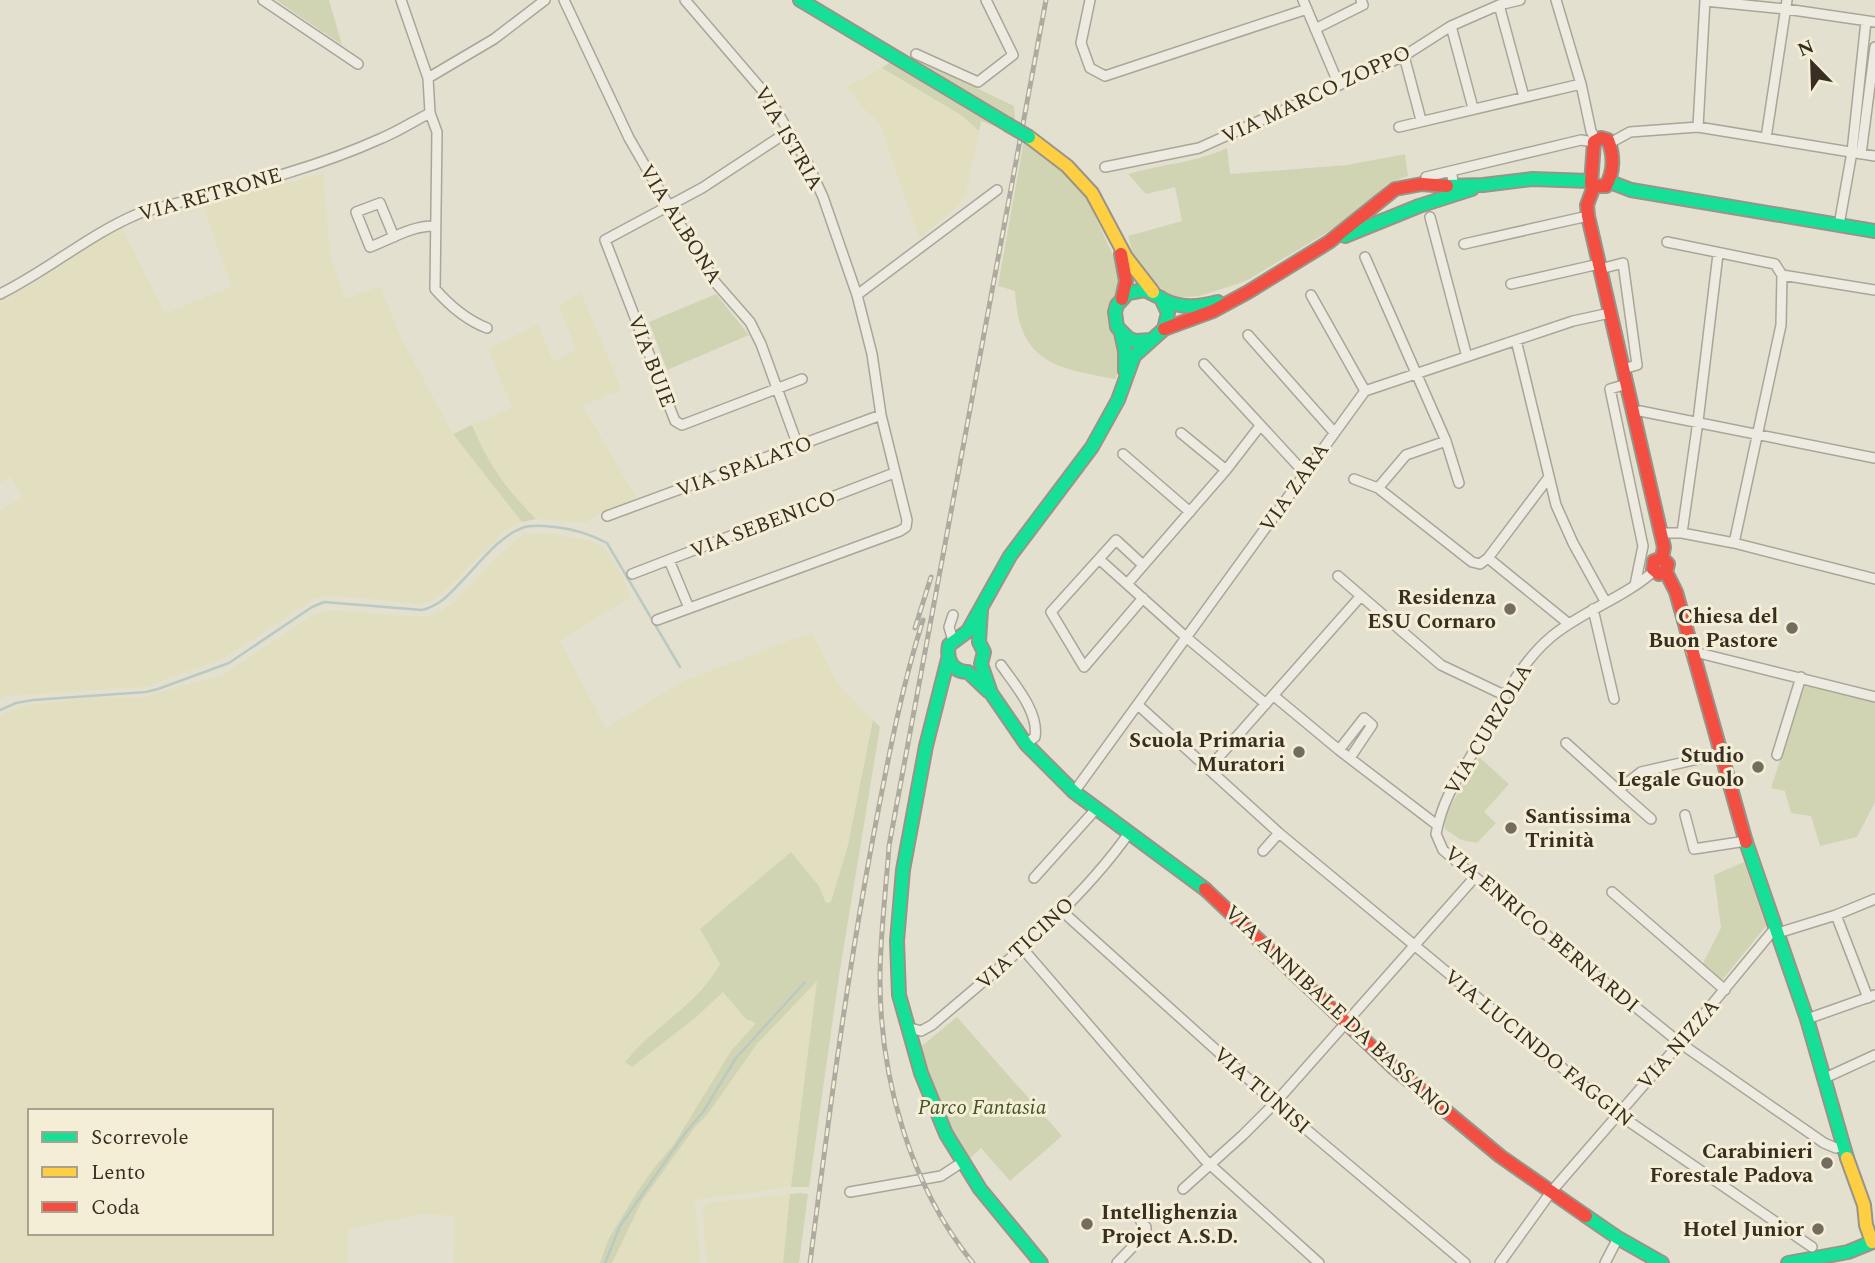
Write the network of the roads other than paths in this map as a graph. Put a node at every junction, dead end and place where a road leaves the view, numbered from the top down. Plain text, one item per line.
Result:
1 (263, 0) edge
2 (401, 0) edge
3 (545, 0) edge
4 (564, 0) edge
5 (685, 0) edge
6 (800, 0) edge
7 (986, 0) edge
8 (1090, 0) edge
9 (1361, 0) edge
10 (1520, 0) edge
11 (1556, 0) edge
12 (1705, 1) edge
13 (1305, 5) edge
14 (1499, 5) junction
15 (1791, 5) edge
16 (1871, 21) edge
17 (1451, 26) junction
18 (1315, 29) junction
19 (1875, 47) edge
20 (916, 54) dead end
21 (1404, 56) junction
22 (358, 64) dead end
23 (428, 78) junction
24 (1581, 84) junction
25 (1339, 85) junction
26 (1524, 97) junction
27 (1473, 108) junction
28 (430, 113) junction
29 (1421, 120) junction
30 (1399, 127) dead end
31 (1698, 127) junction
32 (789, 131) junction
33 (1766, 138) junction
34 (1595, 141) junction
35 (1610, 142) junction
36 (1856, 153) junction
37 (1875, 156) edge
38 (1105, 167) dead end
39 (1451, 171) junction
40 (1426, 177) dead end
41 (1610, 182) junction
42 (1592, 183) junction
43 (1483, 185) junction
44 (1454, 186) junction
45 (997, 190) dead end
46 (668, 206) junction
47 (1588, 216) junction
48 (1430, 217) dead end
49 (1839, 225) junction
50 (435, 226) junction
51 (1875, 231) edge
52 (394, 237) junction
53 (1667, 242) dead end
54 (1119, 243) junction
55 (1328, 243) junction
56 (1464, 244) dead end
57 (1718, 254) junction
58 (1364, 257) dead end
59 (1599, 267) junction
60 (1782, 275) junction
61 (1511, 284) dead end
62 (1875, 290) edge
63 (1248, 292) junction
64 (0, 294) edge
65 (1157, 295) junction
66 (1311, 295) dead end
67 (857, 296) junction
68 (1122, 299) junction
69 (1610, 313) junction
70 (487, 328) dead end
71 (1164, 329) junction
72 (1121, 333) junction
73 (1248, 335) dead end
74 (1152, 340) junction
75 (1516, 340) junction
76 (1467, 357) junction
77 (1204, 364) dead end
78 (1623, 369) junction
79 (1416, 373) junction
80 (1125, 378) junction
81 (802, 379) dead end
82 (1626, 384) junction
83 (776, 389) junction
84 (1365, 391) junction
85 (1633, 413) junction
86 (881, 415) junction
87 (1698, 421) junction
88 (1259, 426) junction
89 (1333, 431) junction
90 (1181, 433) dead end
91 (1758, 433) junction
92 (1446, 441) junction
93 (798, 446) junction
94 (1123, 454) dead end
95 (1875, 457) edge
96 (1226, 470) junction
97 (1306, 471) junction
98 (894, 473) junction
99 (1549, 477) junction
100 (1354, 479) dead end
101 (1459, 482) dead end
102 (1378, 488) junction
103 (1532, 500) junction
104 (1556, 505) junction
105 (1190, 512) junction
106 (607, 516) dead end
107 (1661, 533) junction
108 (1682, 533) junction
109 (1734, 543) junction
110 (1488, 558) junction
111 (1099, 559) junction
112 (668, 560) junction
113 (1143, 565) junction
114 (1660, 572) junction
115 (632, 574) dead end
116 (1338, 576) dead end
117 (1875, 579) edge
118 (1127, 584) junction
119 (1635, 585) junction
120 (1360, 597) junction
121 (1143, 598) junction
122 (1605, 601) junction
123 (688, 608) junction
124 (1593, 609) junction
125 (981, 610) junction
126 (953, 615) dead end
127 (657, 620) dead end
128 (1569, 624) junction
129 (958, 638) junction
130 (1187, 639) junction
131 (979, 642) junction
132 (1691, 653) junction
133 (948, 659) junction
134 (981, 664) junction
135 (1001, 665) dead end
136 (965, 672) junction
137 (1801, 677) junction
138 (991, 693) junction
139 (939, 694) junction
140 (1504, 695) junction
141 (1274, 696) junction
142 (1875, 697) edge
143 (1614, 699) dead end
144 (1266, 704) junction
145 (1138, 705) junction
146 (1566, 743) dead end
147 (1026, 744) junction
148 (1339, 750) junction
149 (1720, 754) junction
150 (1777, 755) dead end
151 (1350, 758) junction
152 (1209, 768) junction
153 (1618, 790) junction
154 (1074, 792) junction
155 (1096, 809) junction
156 (1685, 815) dead end
157 (1651, 819) dead end
158 (1437, 825) junction
159 (1129, 833) junction
160 (1279, 833) junction
161 (1746, 841) junction
162 (1263, 851) dead end
163 (1475, 877) junction
164 (1034, 878) dead end
165 (1612, 892) dead end
166 (1875, 898) edge
167 (1063, 912) junction
168 (1836, 915) junction
169 (1777, 930) junction
170 (1415, 947) junction
171 (1023, 949) junction
172 (1725, 990) junction
173 (1871, 997) edge
174 (1807, 1019) junction
175 (1346, 1023) junction
176 (907, 1027) junction
177 (1680, 1043) junction
178 (1875, 1055) edge
179 (1825, 1078) junction
180 (1275, 1103) junction
181 (1618, 1114) junction
182 (1843, 1146) junction
183 (961, 1163) junction
184 (1210, 1165) junction
185 (1183, 1189) dead end
186 (850, 1192) dead end
187 (1551, 1192) junction
188 (1864, 1205) junction
189 (1875, 1218) edge
190 (1141, 1222) dead end
191 (1618, 1238) junction
192 (1874, 1241) edge
193 (1812, 1247) dead end
194 (1039, 1261) edge
195 (1117, 1263) edge
196 (1320, 1263) edge
197 (1465, 1263) edge
198 (1500, 1263) edge
199 (1605, 1263) edge
200 (1662, 1263) edge
201 (1788, 1263) edge

1 - 22 street
2 - 23 street
3 - 23 street
4 - 46 street, VIA ALBONA
5 - 32 street, VIA ISTRIA
6 - 54 street, bridge
7 - 20 street
8 - 13 street
9 - 18 street
10 - 14 street, VIA MARCO ZOPPO
11 - 24 street
12 - 15 street
12 - 31 street
13 - 18 street
14 - 17 street, VIA MARCO ZOPPO
14 - 26 street
15 - 16 street
15 - 33 street
16 - 36 street
17 - 21 street, VIA MARCO ZOPPO
17 - 27 street
18 - 25 street
19 - 36 street
21 - 25 street, VIA MARCO ZOPPO
21 - 29 street
23 - 28 street
24 - 26 street
24 - 34 street
25 - 38 street, VIA MARCO ZOPPO
26 - 27 street
27 - 29 street
28 - 50 street
28 - 64 street, VIA RETRONE
29 - 30 street
31 - 33 street
31 - 35 street
32 - 46 street
32 - 67 street, VIA ISTRIA
33 - 36 street
34 - 35 street
34 - 39 street
34 - 42 street
35 - 41 street
36 - 37 street
36 - 49 street
39 - 40 street
39 - 44 street
41 - 42 street
41 - 49 street
42 - 43 street
42 - 47 street
43 - 44 street
43 - 55 street
44 - 55 street
45 - 67 street
46 - 83 street, VIA ALBONA
46 - 83 street, VIA BUIE
47 - 56 street
47 - 59 street
48 - 76 street
49 - 51 street
50 - 52 street
50 - 70 street
52 - 52 street
53 - 57 street
54 - 65 street
54 - 68 street
55 - 63 street
57 - 60 street
57 - 87 street
58 - 79 street
59 - 61 street
59 - 69 street
59 - 78 street
60 - 62 street
60 - 91 street
63 - 65 street
63 - 71 street
65 - 68 street
65 - 71 street
66 - 84 street
67 - 86 street, VIA ISTRIA
68 - 72 street
69 - 75 street
69 - 78 street
71 - 74 street
72 - 74 street
72 - 80 street
73 - 89 street
74 - 80 street
75 - 76 street
75 - 99 street
76 - 79 street
77 - 88 street
78 - 82 street
79 - 84 street
79 - 92 street
80 - 125 street
81 - 83 street, VIA BUIE
82 - 85 street
82 - 119 street
83 - 93 street, VIA ALBONA
84 - 89 street, VIA ZARA
85 - 87 street
85 - 107 street
86 - 93 street, VIA SPALATO
86 - 98 street, VIA ISTRIA
87 - 91 street
87 - 108 street
88 - 96 street
88 - 97 street
89 - 97 street, VIA ZARA
90 - 96 street
91 - 95 street
91 - 109 street
92 - 101 street
92 - 102 street
93 - 106 street, VIA SPALATO
94 - 105 street
96 - 105 street
97 - 130 street, VIA ZARA
98 - 112 street, VIA SEBENICO
98 - 123 street, VIA ISTRIA
99 - 103 street
99 - 104 street
100 - 102 street
102 - 110 street
103 - 104 street
103 - 110 street
104 - 122 street
105 - 113 street
107 - 108 street
107 - 114 street
108 - 109 street
109 - 117 street
110 - 128 street
111 - 113 street
111 - 118 street
111 - 121 street
112 - 115 street, VIA SEBENICO
112 - 123 street
113 - 118 street
114 - 119 street, VIA CURZOLA
114 - 132 street
116 - 120 street
118 - 121 street
119 - 122 street, VIA CURZOLA
120 - 140 street
120 - 141 street
121 - 130 street
122 - 124 street, VIA CURZOLA
123 - 127 street
124 - 128 street, VIA CURZOLA
124 - 143 street
125 - 129 street
125 - 131 street, VIA ANNIBALE DA BASSANO
126 - 129 street
128 - 140 street, VIA CURZOLA
129 - 131 street
129 - 133 street
130 - 144 street
130 - 145 street, VIA ZARA
131 - 134 street, VIA ANNIBALE DA BASSANO
132 - 137 street
132 - 149 street
133 - 136 street, VIA ANNIBALE DA BASSANO
133 - 139 street
134 - 136 street
134 - 138 street, VIA ANNIBALE DA BASSANO
135 - 147 street
136 - 138 street, VIA ANNIBALE DA BASSANO
136 - 139 street
137 - 142 street
137 - 150 street
138 - 147 street, VIA ANNIBALE DA BASSANO
139 - 176 street
140 - 158 street, VIA CURZOLA
141 - 144 street
141 - 148 street, VIA ENRICO BERNARDI
144 - 152 street
145 - 152 street, VIA LUCINDO FAGGIN
145 - 154 street, VIA ZARA
146 - 153 street
147 - 154 street, VIA ANNIBALE DA BASSANO
148 - 151 street, VIA ENRICO BERNARDI
148 - 151 street
149 - 153 street
149 - 161 street
151 - 158 street, VIA ENRICO BERNARDI
152 - 160 street, VIA LUCINDO FAGGIN
153 - 157 street
154 - 155 street, VIA ANNIBALE DA BASSANO
155 - 159 street, VIA ANNIBALE DA BASSANO
155 - 164 street
156 - 161 street
158 - 163 street, VIA ENRICO BERNARDI
159 - 167 street, VIA TICINO
159 - 175 street, VIA ANNIBALE DA BASSANO
160 - 162 street
160 - 170 street, VIA LUCINDO FAGGIN
161 - 169 street
163 - 170 street
163 - 177 street, VIA ENRICO BERNARDI
165 - 172 street
166 - 168 street
167 - 171 street, VIA TICINO
167 - 180 street, VIA TUNISI
168 - 169 street
168 - 173 street
169 - 172 street, VIA NIZZA
169 - 174 street
170 - 175 street
170 - 181 street, VIA LUCINDO FAGGIN
171 - 176 street, VIA TICINO
171 - 184 street
172 - 177 street, VIA NIZZA
173 - 174 street
174 - 179 street
175 - 180 street
175 - 187 street, VIA ANNIBALE DA BASSANO
176 - 183 street
177 - 181 street, VIA NIZZA
177 - 182 street, VIA ENRICO BERNARDI
178 - 179 street
179 - 182 street
180 - 184 street
180 - 197 street, VIA TUNISI
181 - 187 street, VIA NIZZA
181 - 193 street, VIA LUCINDO FAGGIN
182 - 188 street
183 - 186 street
183 - 194 street
184 - 185 street
184 - 196 street
187 - 191 street, VIA ANNIBALE DA BASSANO
187 - 198 street, VIA NIZZA
188 - 189 street
188 - 192 street
190 - 195 street
191 - 199 street
191 - 200 street, VIA ANNIBALE DA BASSANO
192 - 201 street

